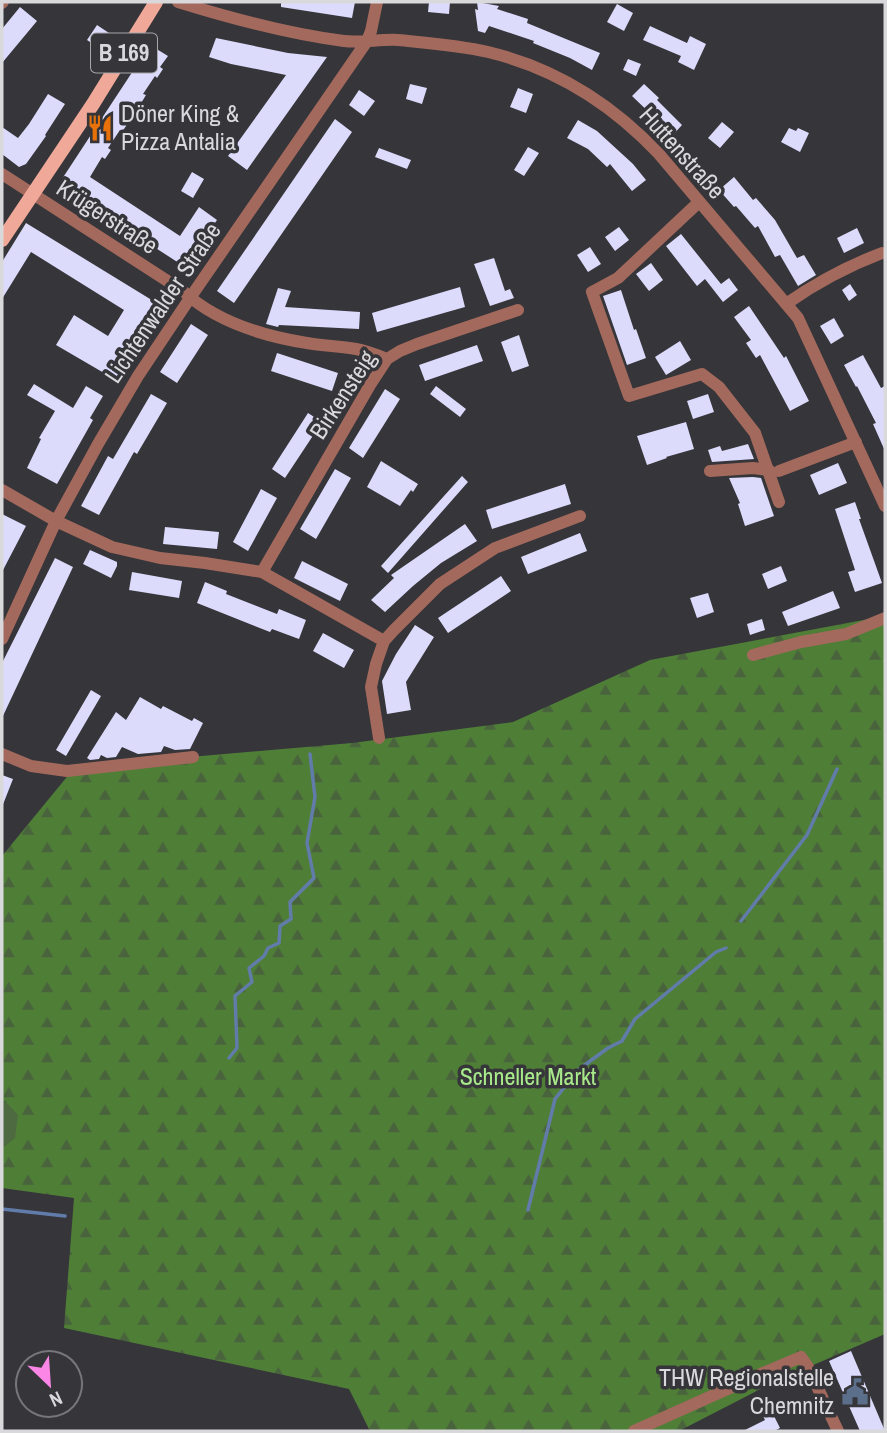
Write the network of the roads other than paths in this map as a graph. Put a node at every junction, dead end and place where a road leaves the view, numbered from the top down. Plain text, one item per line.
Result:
1 (156, 2) edge
2 (178, 2) edge
3 (377, 2) edge
4 (366, 41) junction
5 (2, 174) edge
6 (32, 194) junction
7 (699, 202) junction
8 (2, 240) edge
9 (882, 253) dead end
10 (190, 298) junction
11 (786, 304) junction
12 (518, 310) dead end
13 (387, 359) junction
14 (856, 442) junction
15 (774, 470) junction
16 (710, 471) dead end
17 (2, 490) edge
18 (779, 502) dead end
19 (885, 506) edge
20 (580, 516) dead end
21 (56, 521) junction
22 (262, 572) junction
23 (885, 618) edge
24 (2, 639) edge
25 (384, 641) junction
26 (753, 655) dead end
27 (379, 738) dead end
28 (2, 754) edge
29 (193, 757) dead end
30 (634, 1431) edge
31 (838, 1431) edge

1 - 6 main road, B 169
2 - 4 street, Huttenstraße
3 - 4 street, Lichtenwalder Straße
4 - 7 street, Huttenstraße
4 - 10 street, Lichtenwalder Straße
5 - 6 street, Krügerstraße
6 - 8 main road, B 169
6 - 10 street, Krügerstraße
7 - 11 street, Huttenstraße
7 - 15 street
9 - 11 street
10 - 13 street, Krügerstraße
10 - 21 street, Lichtenwalder Straße
11 - 14 street, Huttenstraße
12 - 13 street, Birkensteig
13 - 22 street, Birkensteig
14 - 15 street
14 - 19 street, Huttenstraße
15 - 16 street
15 - 18 street
17 - 21 street
20 - 25 street
21 - 22 street
21 - 24 street, Lichtenwalder Straße
22 - 25 street
23 - 26 street
25 - 27 street
28 - 29 street
30 - 31 street

